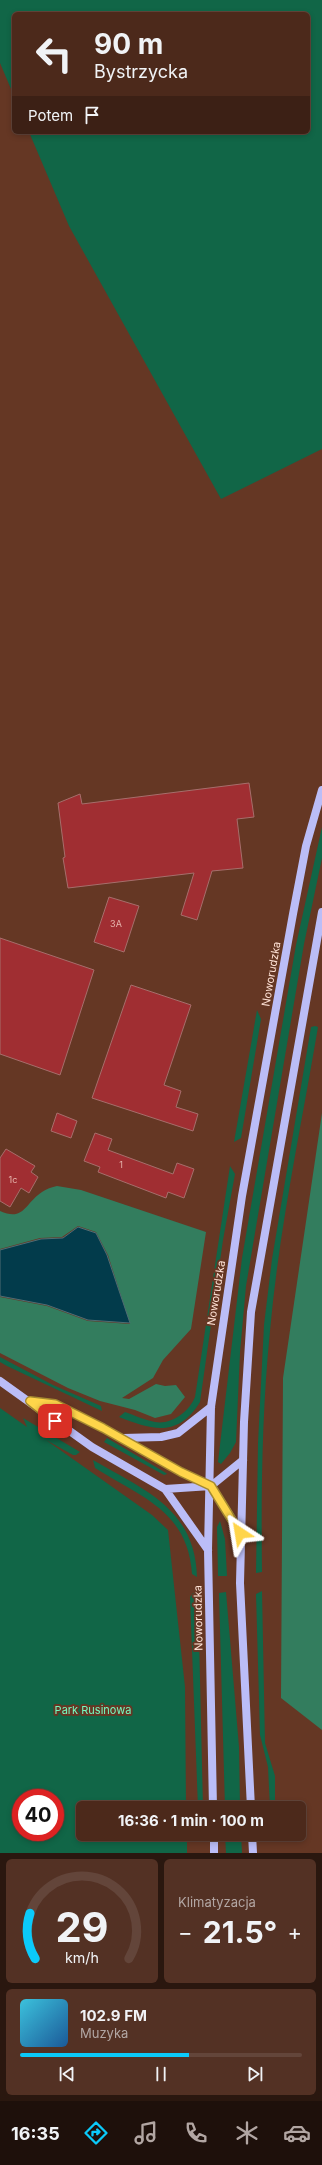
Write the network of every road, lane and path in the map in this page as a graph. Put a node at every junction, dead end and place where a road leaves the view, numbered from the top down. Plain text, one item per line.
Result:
1 (322, 790) edge
2 (322, 912) edge
3 (0, 1381) edge
4 (30, 1401) junction
5 (211, 1407) junction
6 (122, 1438) junction
7 (243, 1460) junction
8 (211, 1486) junction
9 (164, 1489) junction
10 (240, 1533) junction
11 (208, 1550) junction
12 (213, 1801) edge
13 (251, 1801) edge
14 (214, 1841) edge
15 (252, 1841) edge
16 (214, 1853) edge
17 (252, 1853) edge

1 - 5 main road, Noworudzka
2 - 7 main road
3 - 4 main road
4 - 6 main road
4 - 9 main road
5 - 6 main road
5 - 8 main road, Noworudzka
6 - 8 main road
7 - 8 main road
7 - 10 main road
8 - 9 main road
8 - 10 main road
8 - 11 main road, Noworudzka
9 - 11 main road
10 - 13 main road
11 - 12 main road, Noworudzka
14 - 16 main road
15 - 17 main road

